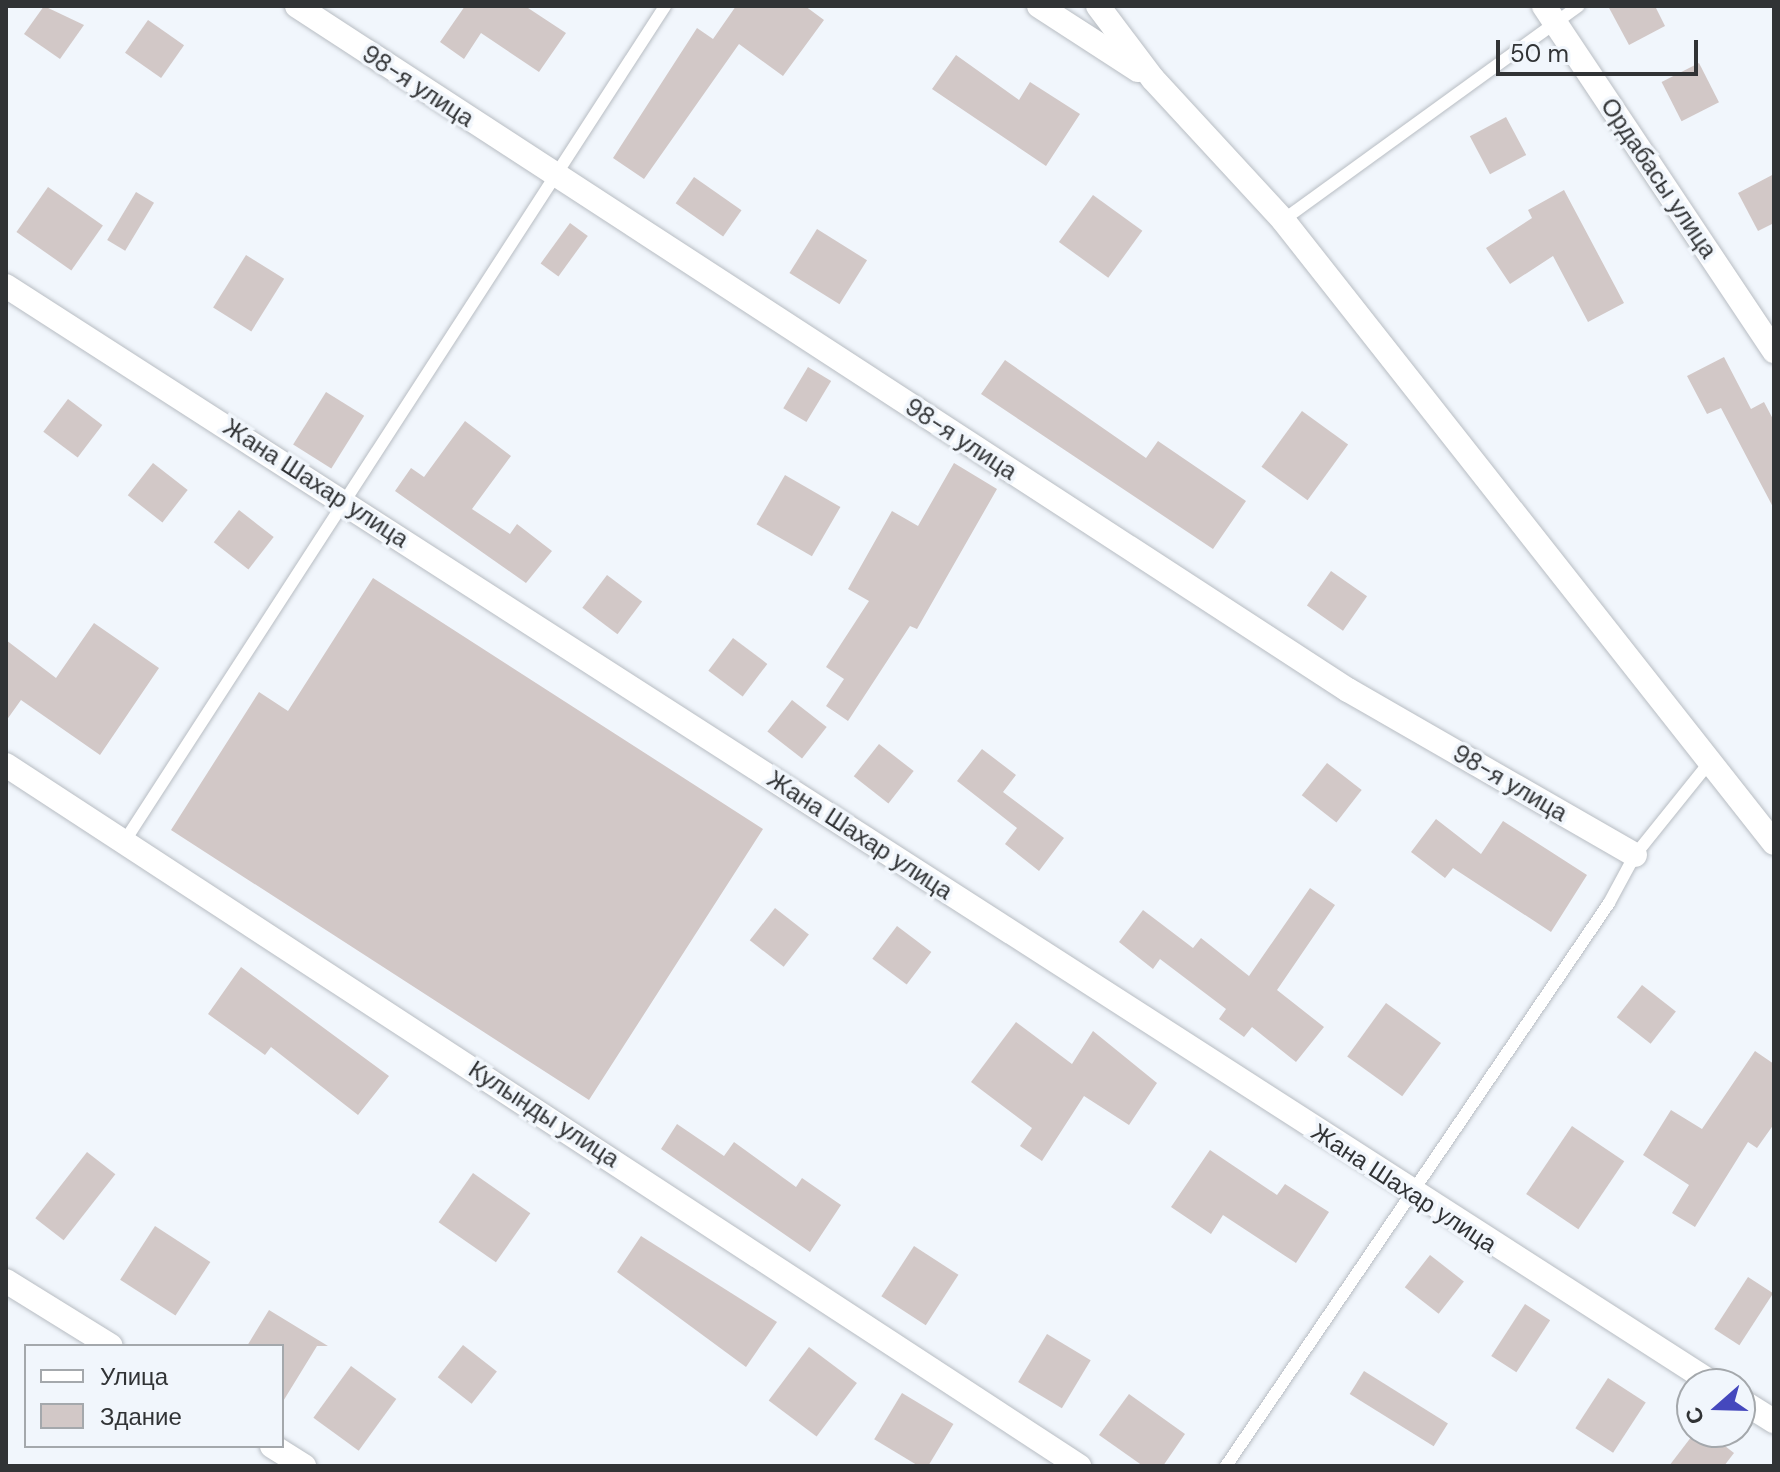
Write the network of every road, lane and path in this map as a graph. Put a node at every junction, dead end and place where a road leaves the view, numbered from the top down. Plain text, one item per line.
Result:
1 (297, 6) edge
2 (665, 6) edge
3 (1039, 6) edge
4 (1098, 6) edge
5 (1579, 6) edge
6 (1550, 14) edge
7 (1153, 79) junction
8 (553, 175) junction
9 (1283, 220) junction
10 (6, 286) edge
11 (1774, 351) edge
12 (340, 498) junction
13 (1709, 763) junction
14 (6, 765) edge
15 (126, 839) junction
16 (1774, 843) edge
17 (1635, 855) junction
18 (1409, 1192) junction
19 (6, 1281) edge
20 (108, 1344) edge
21 (1689, 1368) edge
22 (1756, 1410) edge
23 (1774, 1421) edge
24 (275, 1448) edge
25 (304, 1466) edge
26 (1079, 1466) edge
27 (1226, 1466) edge

1 - 8 street, 98-я улица
2 - 8 lane
3 - 7 street
4 - 7 street
5 - 6 lane
6 - 9 lane
6 - 11 street, Ордабасы улица
7 - 9 street
8 - 12 lane
8 - 17 street, 98-я улица
9 - 13 street
10 - 12 street, Жана Шахар улица
12 - 15 lane
12 - 18 street, Жана Шахар улица
13 - 16 street
13 - 17 lane
14 - 15 street, Кулынды улица
15 - 26 street, Кулынды улица
17 - 18 lane
18 - 21 street, Жана Шахар улица
18 - 27 lane
19 - 20 street
22 - 23 street
24 - 25 street

